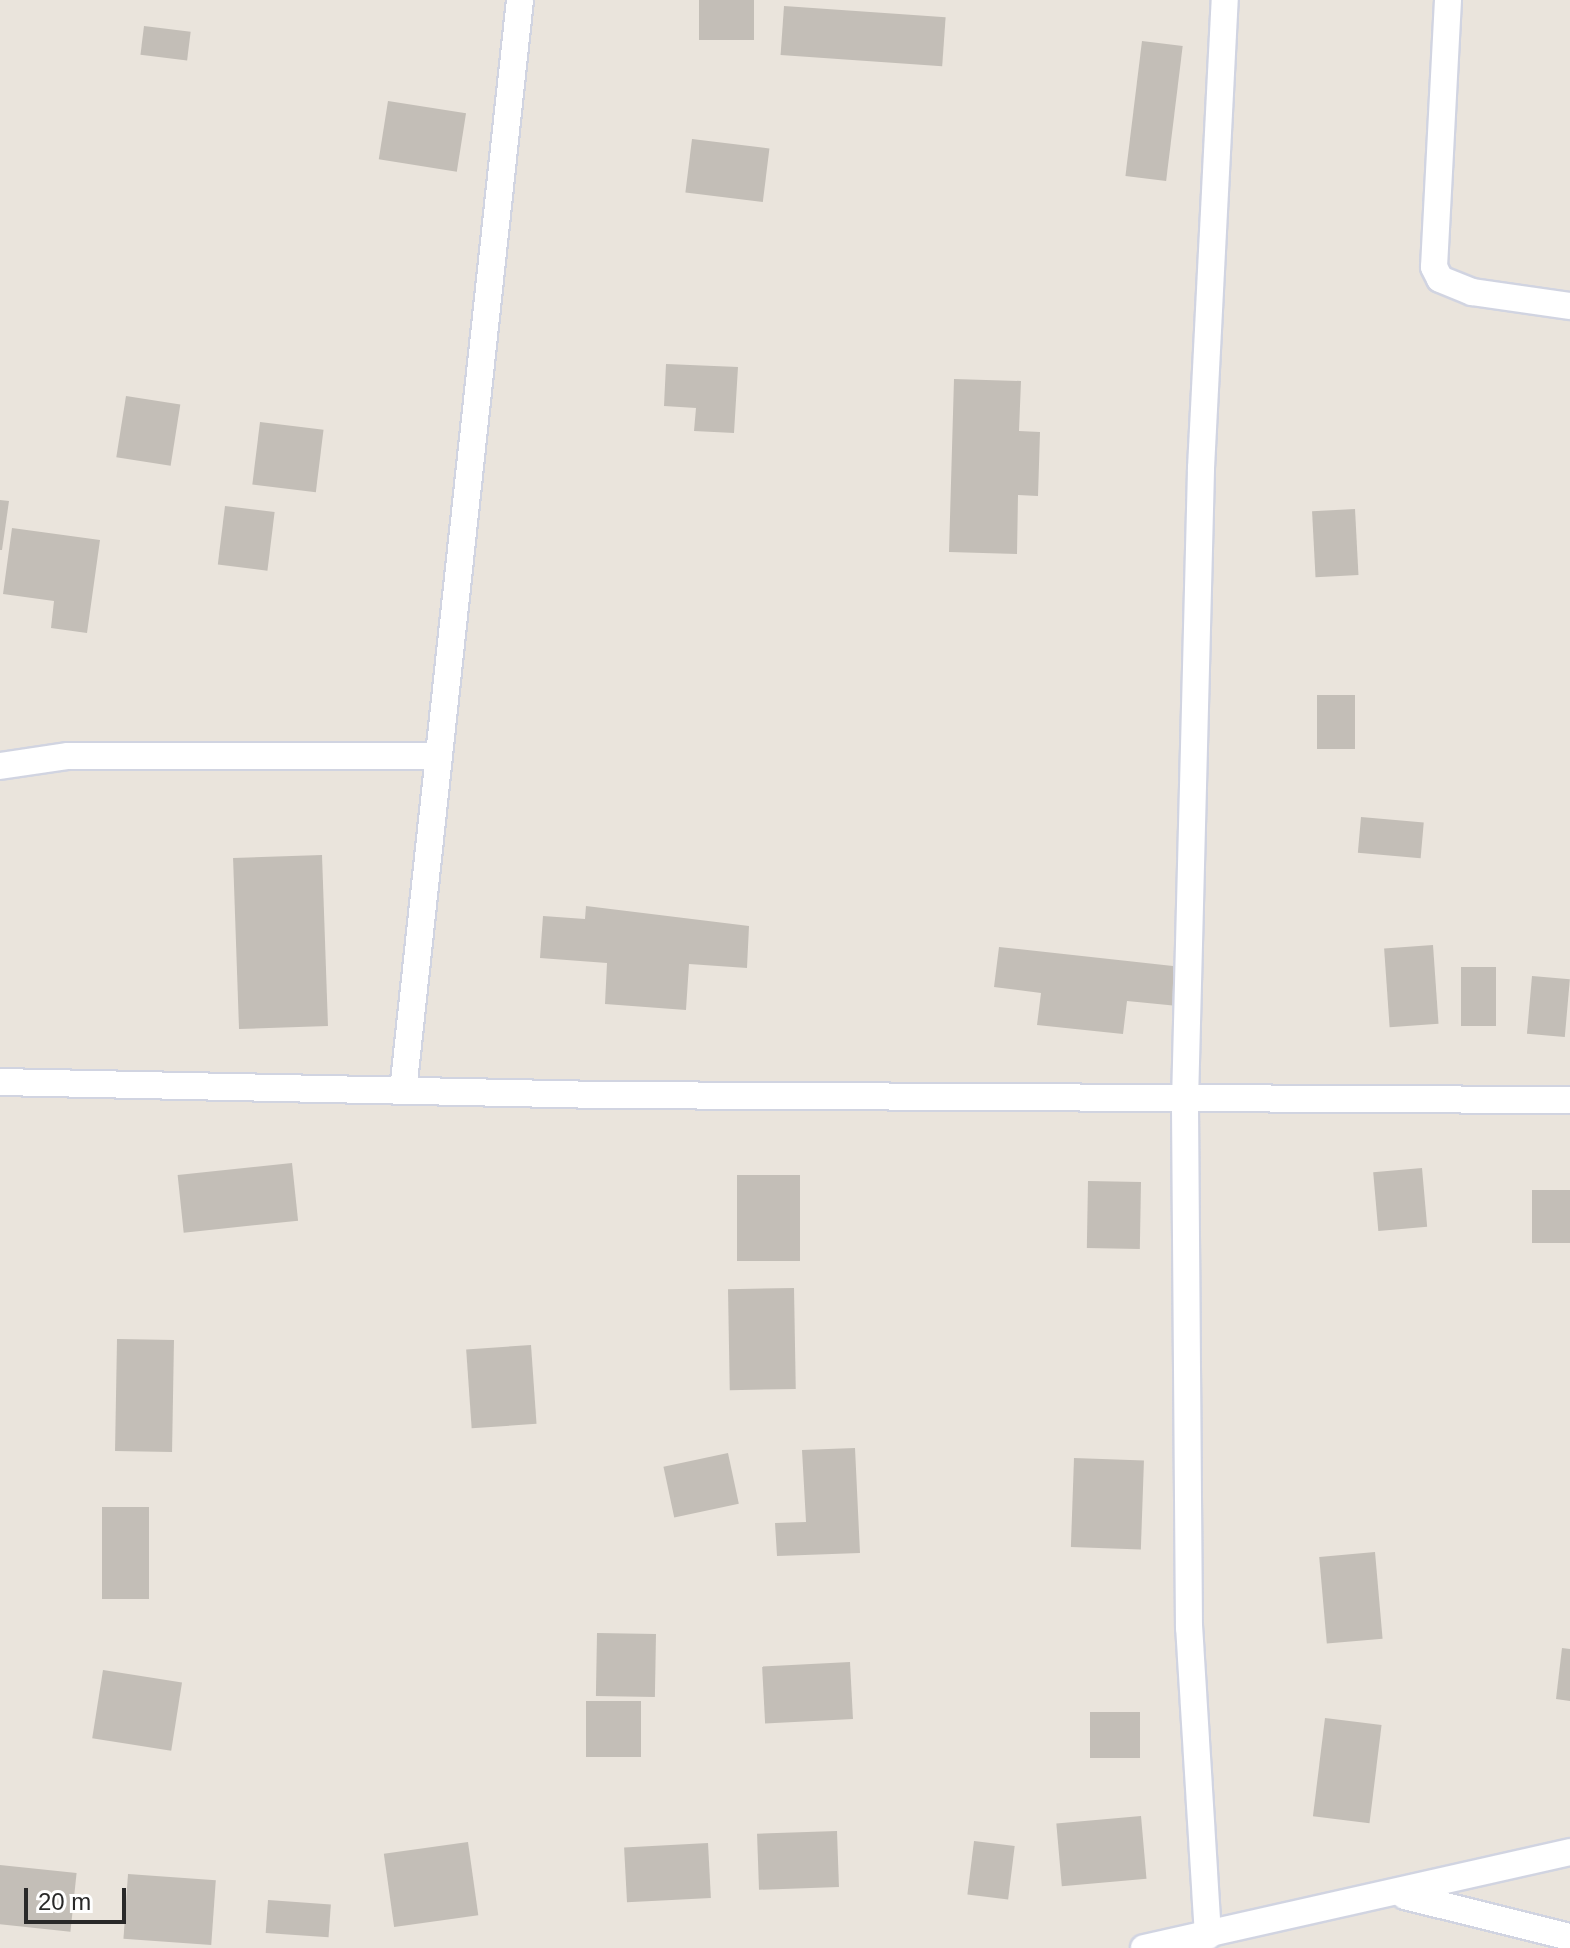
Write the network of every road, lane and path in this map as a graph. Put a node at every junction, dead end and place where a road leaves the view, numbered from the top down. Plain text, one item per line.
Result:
1 (520, 0) edge
2 (1225, 0) edge
3 (1448, 0) edge
4 (1570, 306) edge
5 (439, 756) junction
6 (0, 766) edge
7 (0, 1082) edge
8 (403, 1091) junction
9 (1570, 1100) edge
10 (1185, 1102) junction
11 (1570, 1852) edge
12 (1397, 1894) junction
13 (1208, 1936) junction
14 (1570, 1937) edge
15 (1144, 1948) edge

1 - 5 street
2 - 10 street
3 - 4 street
5 - 6 street
5 - 8 street
7 - 8 street
8 - 10 street
9 - 10 street
10 - 13 street
11 - 12 street
12 - 13 street
12 - 14 street
13 - 15 street

